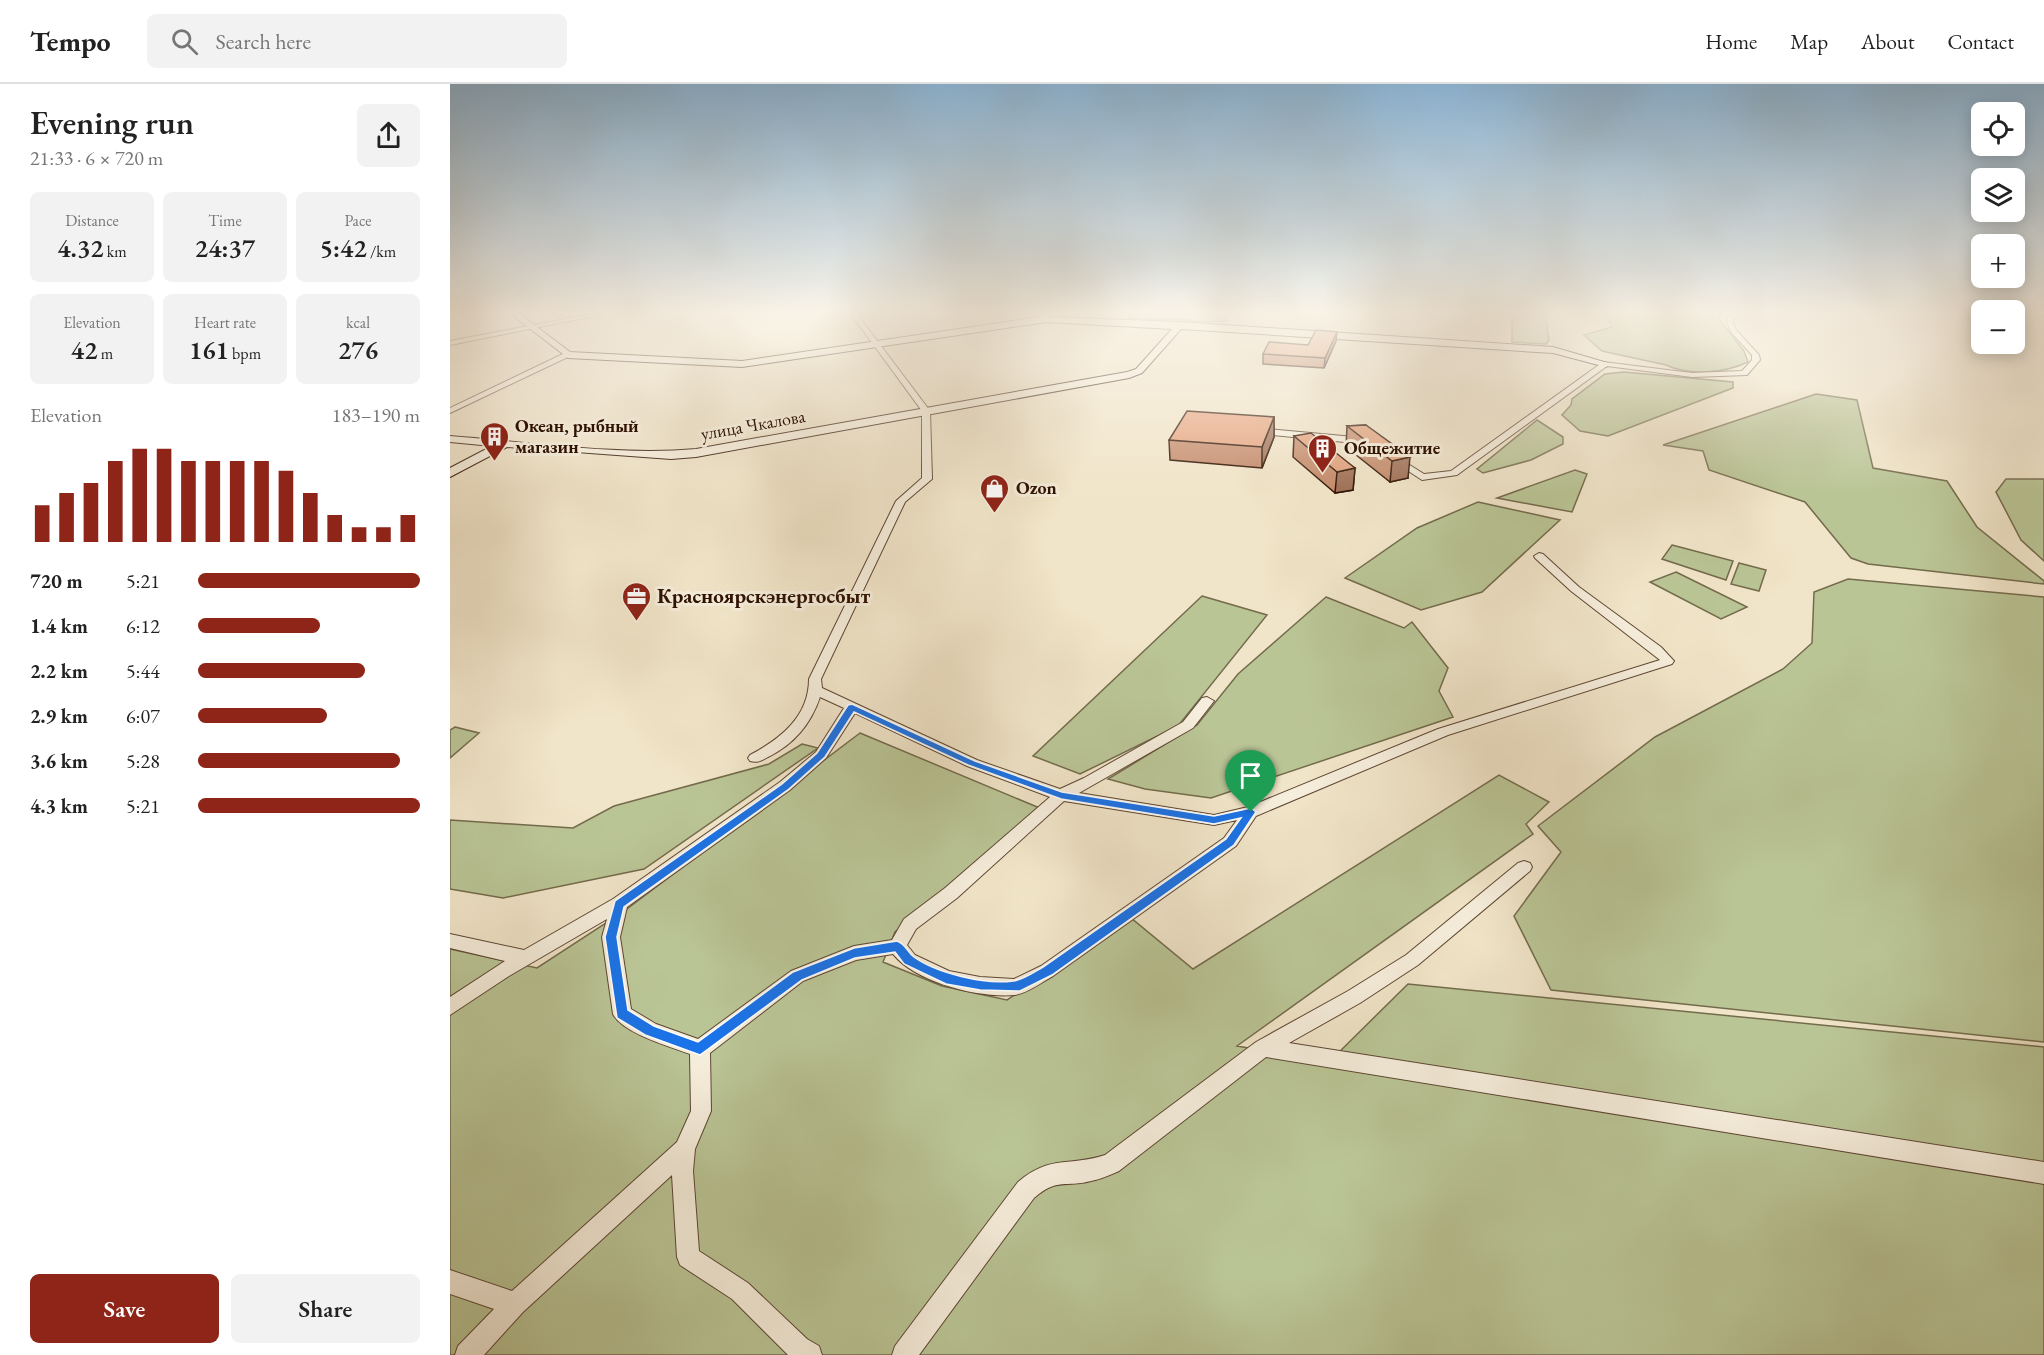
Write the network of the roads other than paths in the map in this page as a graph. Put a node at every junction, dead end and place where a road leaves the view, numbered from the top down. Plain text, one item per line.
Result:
1 (529, 373) edge
2 (897, 373) edge
3 (1136, 373) edge
4 (1593, 373) edge
5 (1665, 373) edge
6 (1741, 373) edge
7 (450, 411) edge
8 (926, 411) junction
9 (1246, 430) edge
10 (450, 439) edge
11 (506, 443) junction
12 (1377, 447) edge
13 (1386, 453) edge
14 (450, 473) edge
15 (1539, 556) dead end
16 (816, 690) junction
17 (1207, 701) dead end
18 (852, 707) junction
19 (755, 758) dead end
20 (1061, 795) junction
21 (1251, 812) junction
22 (1524, 867) dead end
23 (619, 904) junction
24 (450, 941) edge
25 (897, 946) junction
26 (525, 958) junction
27 (450, 1007) edge
28 (1263, 1048) junction
29 (700, 1049) junction
30 (684, 1149) junction
31 (2044, 1173) edge
32 (450, 1282) edge
33 (515, 1304) junction
34 (467, 1355) edge
35 (810, 1355) edge
36 (903, 1355) edge

1 - 7 street
2 - 8 street
3 - 8 main road, улица Чкалова
4 - 13 street
5 - 6 street
8 - 11 main road, улица Чкалова
8 - 16 street
9 - 12 street
10 - 11 main road, улица Чкалова
11 - 14 main road
15 - 21 street
16 - 18 street
16 - 19 street
17 - 20 street
18 - 20 street
18 - 23 street
20 - 21 street
20 - 25 street
21 - 25 street
22 - 28 street
23 - 26 street
23 - 29 street
24 - 26 street
25 - 29 street
26 - 27 street
28 - 31 street
28 - 36 street
29 - 30 street
30 - 33 street
30 - 35 street
32 - 33 street
33 - 34 street

